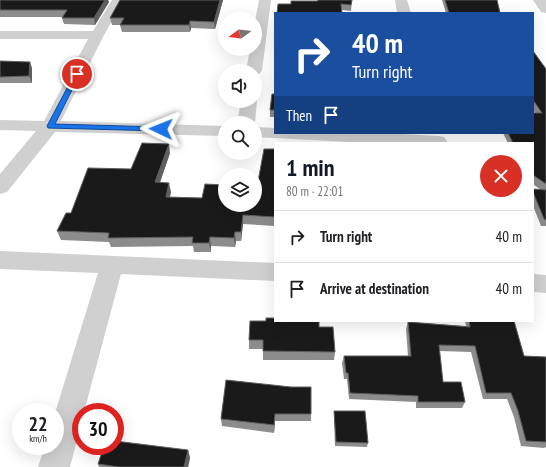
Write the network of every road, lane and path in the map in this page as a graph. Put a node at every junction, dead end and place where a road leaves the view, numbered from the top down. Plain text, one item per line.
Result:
1 (118, 0) edge
2 (265, 0) edge
3 (401, 0) edge
4 (539, 0) edge
5 (546, 9) edge
6 (404, 12) edge
7 (0, 35) edge
8 (97, 35) junction
9 (255, 64) edge
10 (0, 125) edge
11 (50, 126) junction
12 (218, 131) edge
13 (262, 132) edge
14 (274, 133) edge
15 (307, 134) edge
16 (437, 139) edge
17 (0, 186) edge
18 (0, 260) edge
19 (112, 265) junction
20 (274, 272) edge
21 (534, 283) edge
22 (546, 284) edge
23 (54, 467) edge

1 - 8 street
2 - 9 street
3 - 6 street
4 - 5 street
7 - 8 street
8 - 11 street
10 - 11 street
11 - 12 street
11 - 17 street
13 - 14 street
15 - 16 street
18 - 19 street
19 - 20 street
19 - 23 street
21 - 22 street

